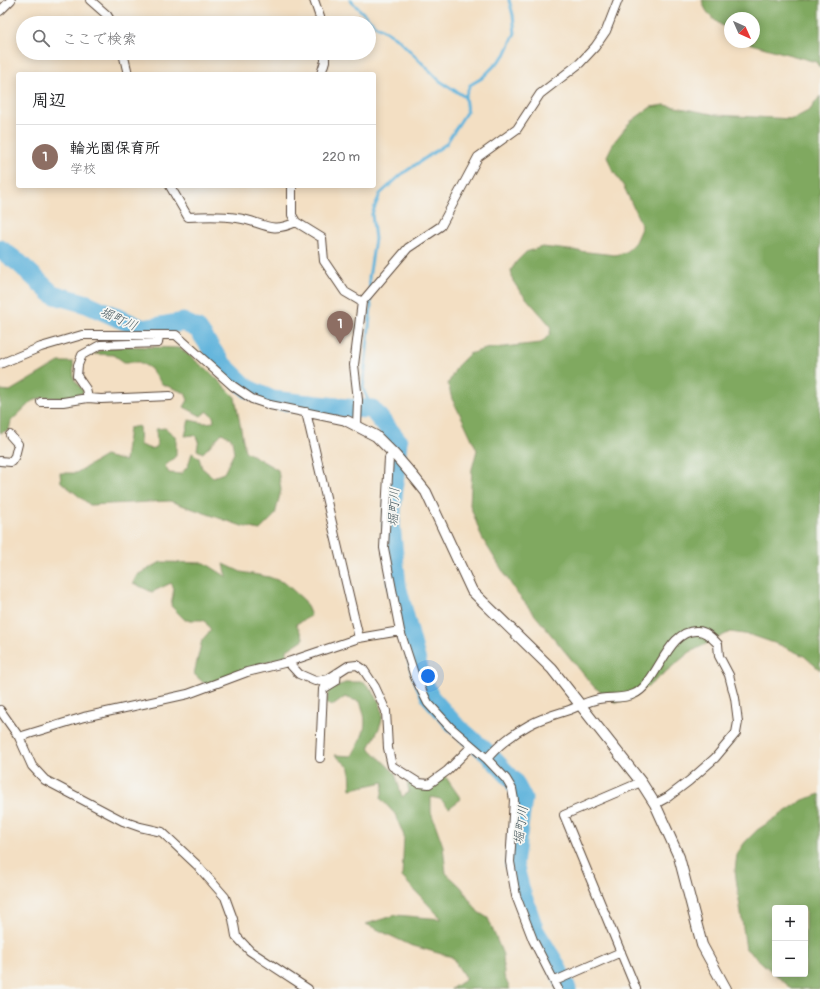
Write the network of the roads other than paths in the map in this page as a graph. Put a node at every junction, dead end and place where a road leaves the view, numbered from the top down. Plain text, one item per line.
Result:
1 (11, 0) edge
2 (90, 0) edge
3 (314, 0) edge
4 (618, 0) edge
5 (0, 11) edge
6 (108, 16) edge
7 (320, 16) edge
8 (125, 60) edge
9 (325, 60) edge
10 (128, 72) edge
11 (322, 72) edge
12 (171, 188) edge
13 (292, 188) edge
14 (296, 222) junction
15 (362, 302) junction
16 (160, 335) junction
17 (0, 364) edge
18 (170, 396) dead end
19 (88, 398) junction
20 (41, 402) dead end
21 (306, 412) junction
22 (347, 421) joint
23 (357, 426) junction
24 (10, 435) dead end
25 (395, 455) junction
26 (0, 461) edge
27 (400, 631) junction
28 (359, 638) junction
29 (288, 662) junction
30 (337, 673) junction
31 (581, 705) junction
32 (0, 710) edge
33 (19, 737) junction
34 (472, 746) junction
35 (320, 758) dead end
36 (487, 759) junction
37 (641, 782) junction
38 (655, 804) junction
39 (621, 952) junction
40 (557, 985) edge
41 (308, 989) edge
42 (636, 989) edge
43 (726, 989) edge

1 - 5 street
2 - 6 street
3 - 7 street
4 - 15 street
8 - 10 street
9 - 11 street
12 - 14 street
13 - 14 street
14 - 15 street
15 - 23 street
16 - 17 street
16 - 19 street
16 - 21 street
18 - 19 street
19 - 20 street
21 - 22 street
21 - 28 street
22 - 23 street
23 - 25 street
24 - 26 street
25 - 27 street
25 - 31 street
27 - 28 street
27 - 34 street
28 - 29 street
29 - 30 street
29 - 33 street
30 - 34 street
30 - 35 street
31 - 36 street
31 - 37 street
31 - 38 street
32 - 33 street
33 - 41 street
34 - 36 street
36 - 40 street
37 - 38 street
37 - 39 street
38 - 43 street
39 - 40 street
39 - 42 street

